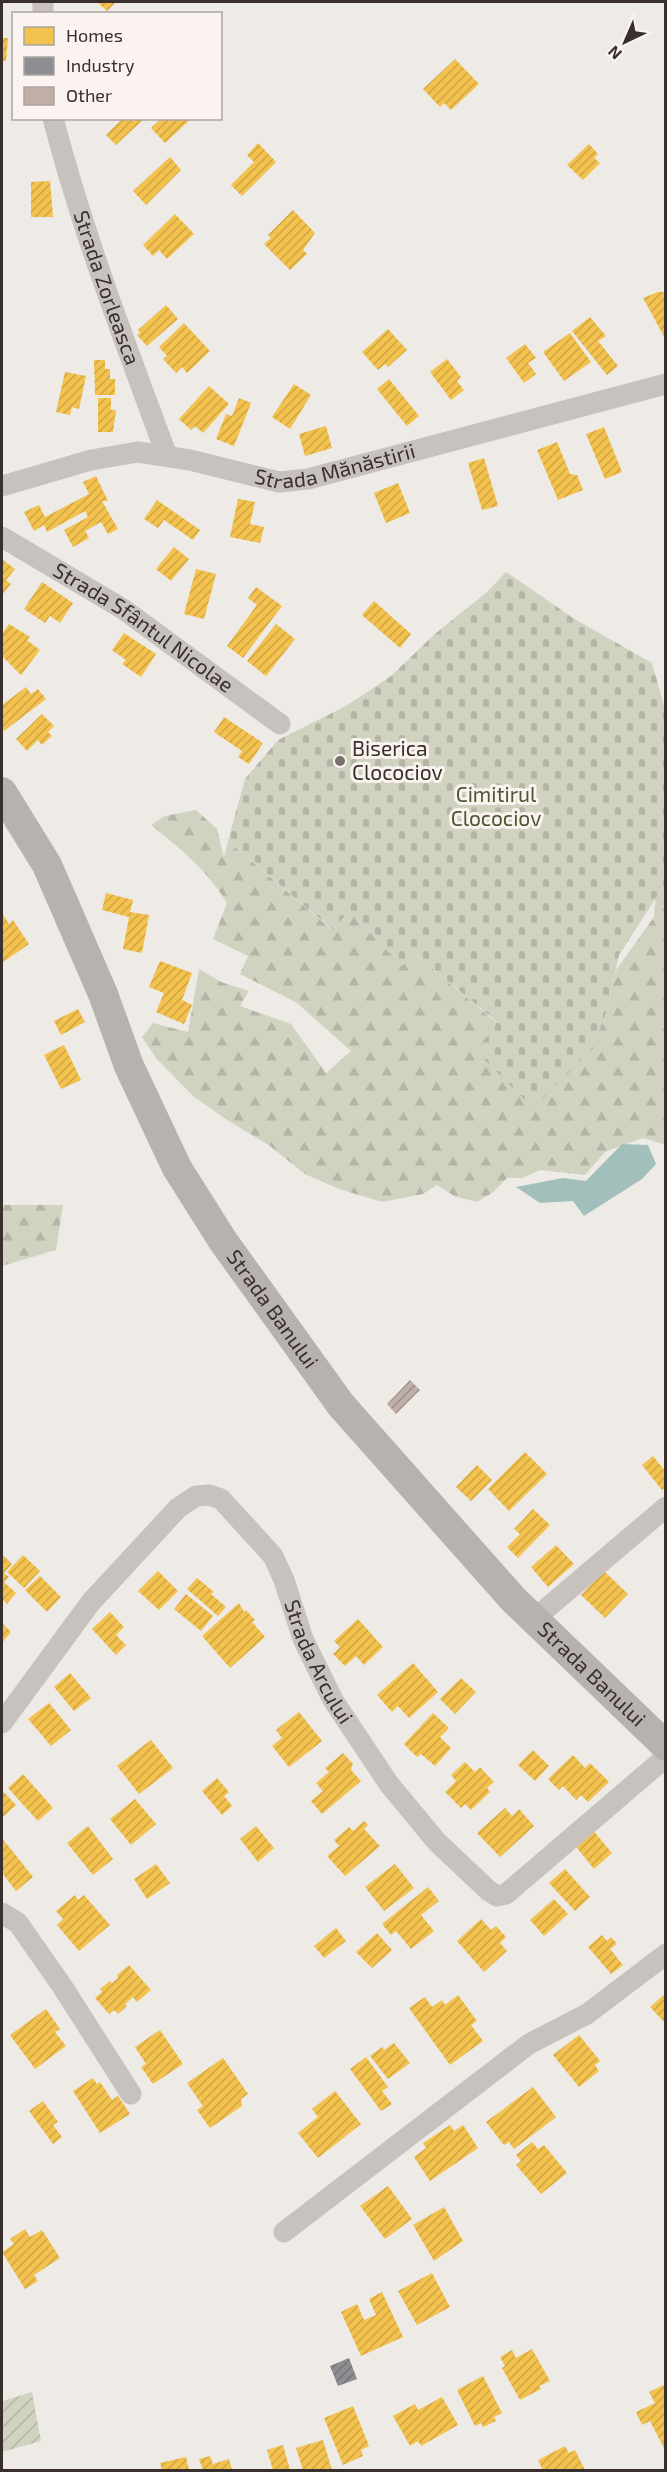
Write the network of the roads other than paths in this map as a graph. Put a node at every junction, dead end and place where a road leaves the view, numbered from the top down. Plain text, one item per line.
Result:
1 (54, 120) edge
2 (666, 384) edge
3 (167, 456) junction
4 (2, 486) edge
5 (2, 537) edge
6 (280, 724) dead end
7 (2, 792) edge
8 (666, 1507) edge
9 (534, 1619) junction
10 (2, 1723) edge
11 (666, 1746) edge
12 (666, 1757) edge
13 (2, 1913) edge
14 (666, 1954) edge
15 (131, 2094) dead end
16 (284, 2232) dead end

1 - 3 street, Strada Zorleasca
2 - 3 street, Strada Mănăstirii
3 - 4 street, Strada Mănăstirii
5 - 6 street, Strada Sfântul Nicolae
7 - 9 street, Strada Banului
8 - 9 street
9 - 11 street, Strada Banului
10 - 12 street, Strada Arcului
13 - 15 street
14 - 16 street

